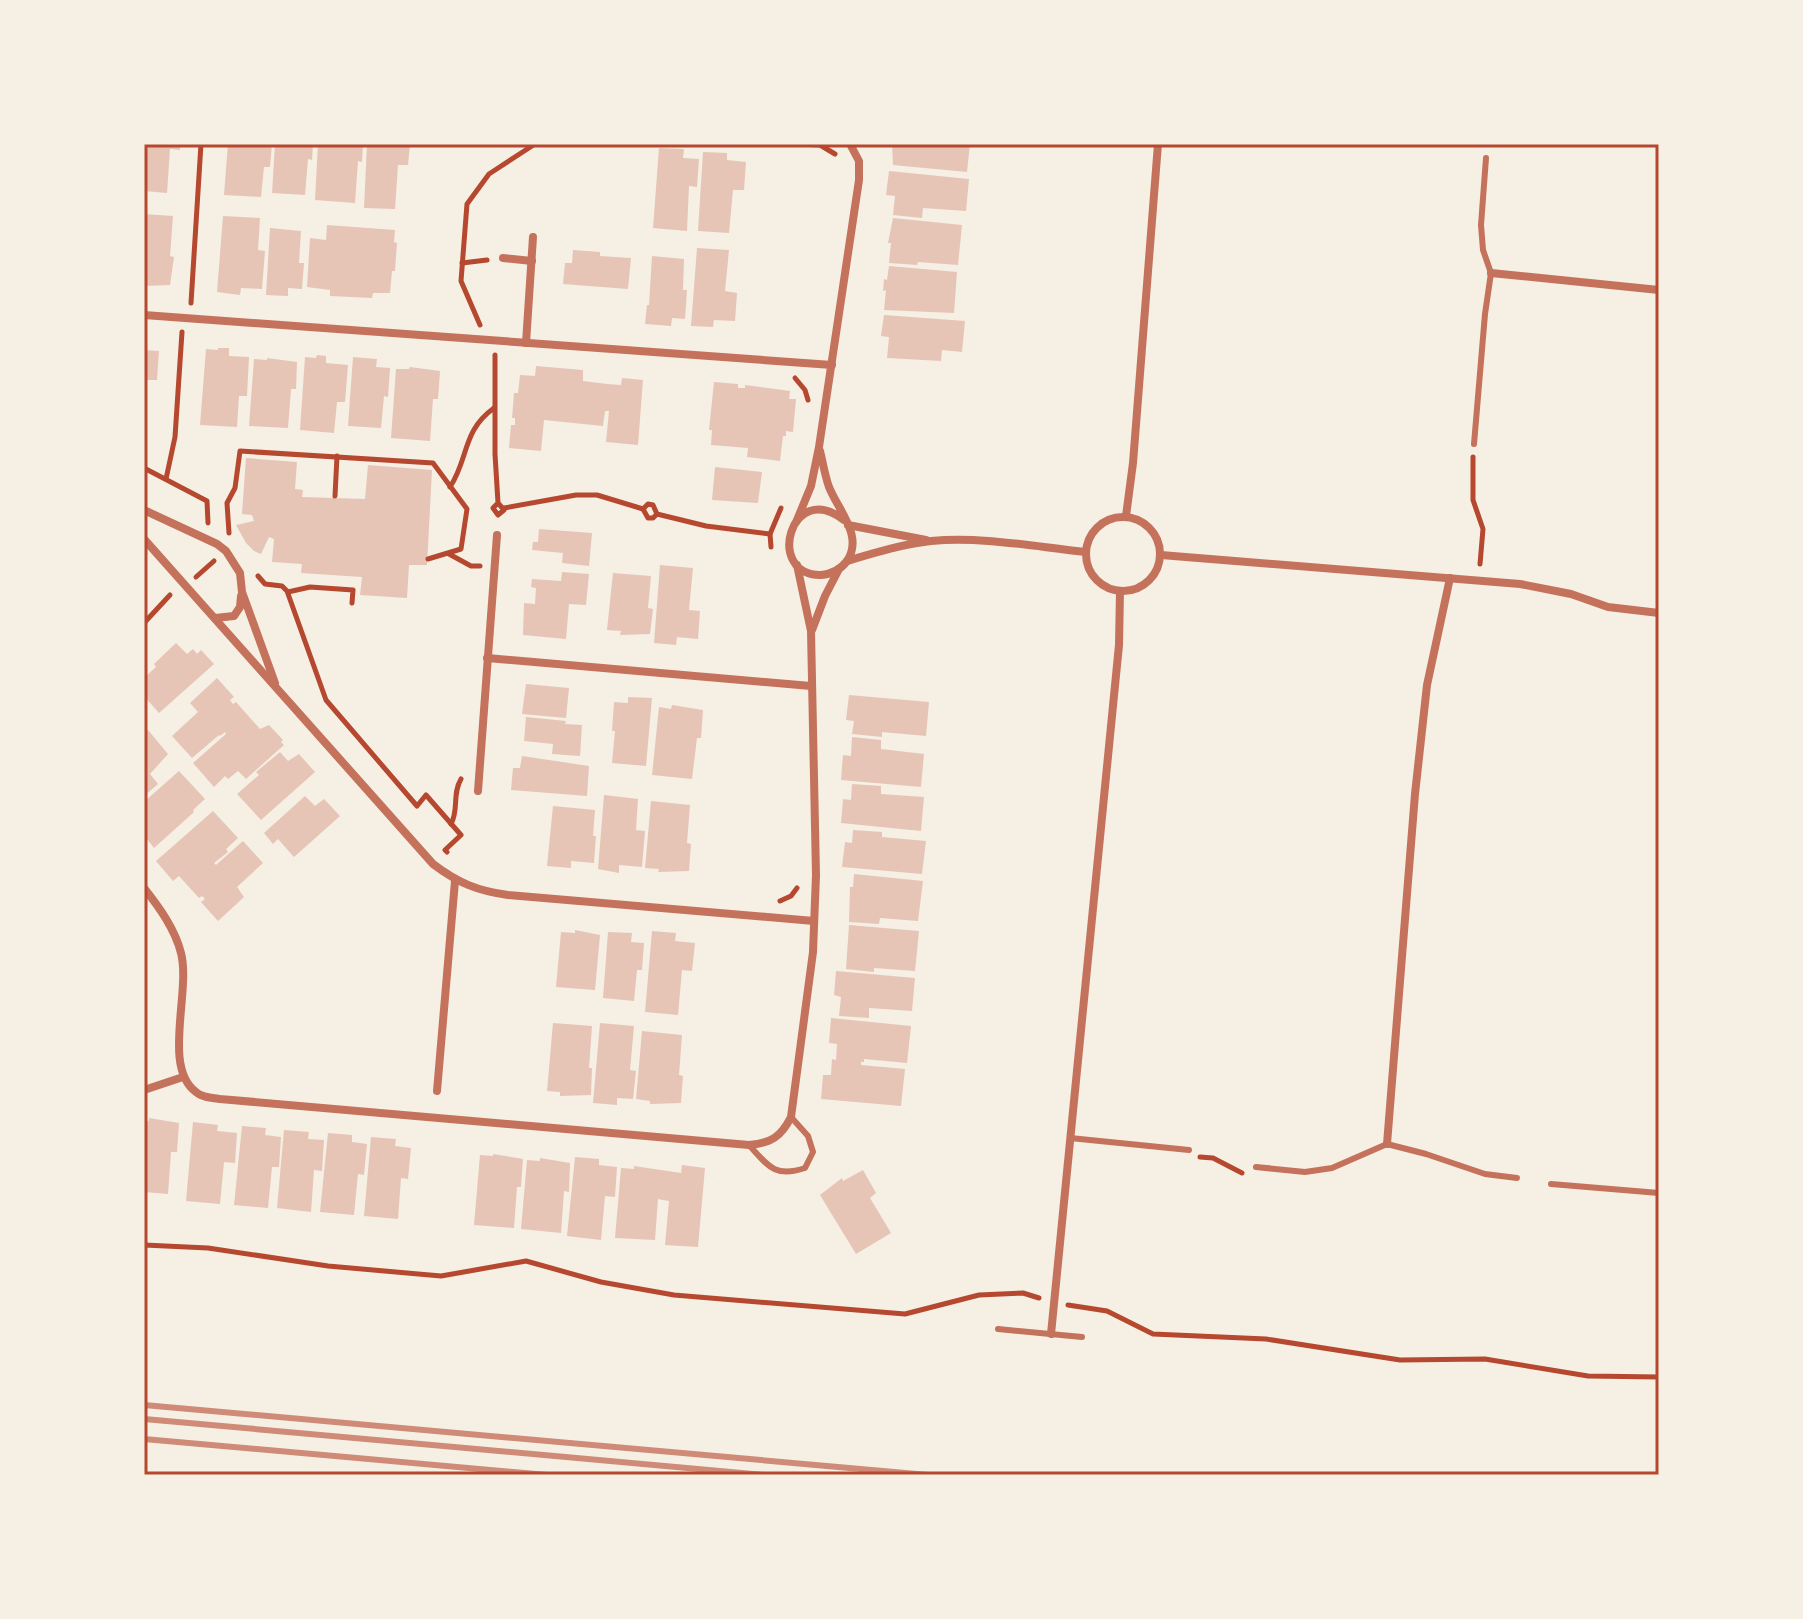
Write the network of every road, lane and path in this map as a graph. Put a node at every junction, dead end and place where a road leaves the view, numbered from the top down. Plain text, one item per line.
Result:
1 (201, 144) edge
2 (535, 144) edge
3 (799, 144) edge
4 (1158, 144) edge
5 (852, 145) edge
6 (1486, 158) dead end
7 (842, 163) dead end
8 (533, 237) dead end
9 (503, 258) joint
10 (532, 261) junction
11 (462, 263) junction
12 (1491, 273) junction
13 (1659, 290) edge
14 (191, 306) dead end
15 (144, 315) edge
16 (481, 326) dead end
17 (169, 330) dead end
18 (182, 331) junction
19 (197, 332) dead end
20 (526, 343) junction
21 (510, 355) dead end
22 (832, 365) junction
23 (789, 376) dead end
24 (494, 408) junction
25 (807, 409) dead end
26 (1474, 444) joint
27 (819, 447) junction
28 (337, 456) junction
29 (144, 468) edge
30 (166, 479) junction
31 (450, 487) junction
32 (335, 496) dead end
33 (785, 503) dead end
34 (643, 509) junction
35 (144, 510) edge
36 (657, 514) junction
37 (1126, 516) junction
38 (797, 520) junction
39 (846, 522) junction
40 (211, 526) dead end
41 (219, 528) dead end
42 (770, 534) junction
43 (497, 535) dead end
44 (144, 539) edge
45 (931, 541) junction
46 (1086, 552) junction
47 (449, 554) junction
48 (773, 555) dead end
49 (1161, 555) junction
50 (428, 559) dead end
51 (214, 561) dead end
52 (797, 565) junction
53 (843, 565) junction
54 (493, 567) junction
55 (257, 570) dead end
56 (195, 577) dead end
57 (1450, 578) junction
58 (1477, 580) junction
59 (1120, 591) junction
60 (242, 592) junction
61 (288, 592) junction
62 (170, 595) dead end
63 (352, 603) dead end
64 (1659, 613) edge
65 (215, 618) junction
66 (144, 623) edge
67 (811, 631) junction
68 (487, 658) junction
69 (811, 686) junction
70 (276, 688) junction
71 (478, 791) dead end
72 (452, 857) dead end
73 (455, 881) junction
74 (800, 883) dead end
75 (144, 888) edge
76 (776, 901) dead end
77 (814, 921) junction
78 (183, 1077) junction
79 (144, 1090) edge
80 (437, 1091) dead end
81 (791, 1117) junction
82 (1070, 1138) junction
83 (1387, 1144) junction
84 (749, 1145) junction
85 (1189, 1150) joint
86 (1256, 1167) joint
87 (1517, 1178) dead end
88 (1551, 1184) dead end
89 (1659, 1193) edge
90 (144, 1245) edge
91 (1054, 1302) junction
92 (998, 1329) dead end
93 (1051, 1334) junction
94 (1082, 1337) dead end
95 (1659, 1377) edge

1 - 14 path
2 - 11 path
3 - 7 path
4 - 37 street
5 - 22 street
6 - 12 lane
8 - 10 street
9 - 10 street
9 - 11 path
10 - 20 street
11 - 16 path
12 - 13 street
12 - 26 lane
15 - 20 street
17 - 18 path
18 - 19 path
18 - 30 path
20 - 22 street
21 - 24 path
22 - 27 street
23 - 25 path
24 - 31 path
24 - 34 path
26 - 58 path
27 - 38 street
27 - 39 street
28 - 31 path
28 - 32 path
28 - 41 path
29 - 30 path
30 - 40 path
31 - 47 path
33 - 42 path
34 - 36 path
34 - 36 path
35 - 60 street
36 - 42 path
37 - 46 street
37 - 49 street
38 - 39 street
38 - 52 street
39 - 45 street
39 - 53 street
42 - 48 path
43 - 54 street
44 - 65 street
45 - 46 street
45 - 53 street
46 - 59 street
47 - 50 path
47 - 54 path
49 - 57 street
49 - 59 street
51 - 56 path
52 - 53 street
52 - 67 street
53 - 67 street
54 - 68 street
55 - 61 path
57 - 58 street
57 - 83 street
58 - 64 street
59 - 82 street
60 - 65 street
60 - 70 street
61 - 63 path
61 - 72 path
62 - 66 path
65 - 70 street
67 - 69 street
68 - 69 street
68 - 71 street
69 - 77 street
70 - 73 street
73 - 77 street
73 - 80 street
74 - 76 path
75 - 78 street
77 - 81 street
78 - 79 street
78 - 84 street
81 - 84 street
81 - 84 lane
82 - 85 lane
82 - 91 street
83 - 86 lane
83 - 87 lane
85 - 86 path
88 - 89 lane
90 - 91 path
91 - 93 street
91 - 95 path
92 - 93 lane
93 - 94 lane

